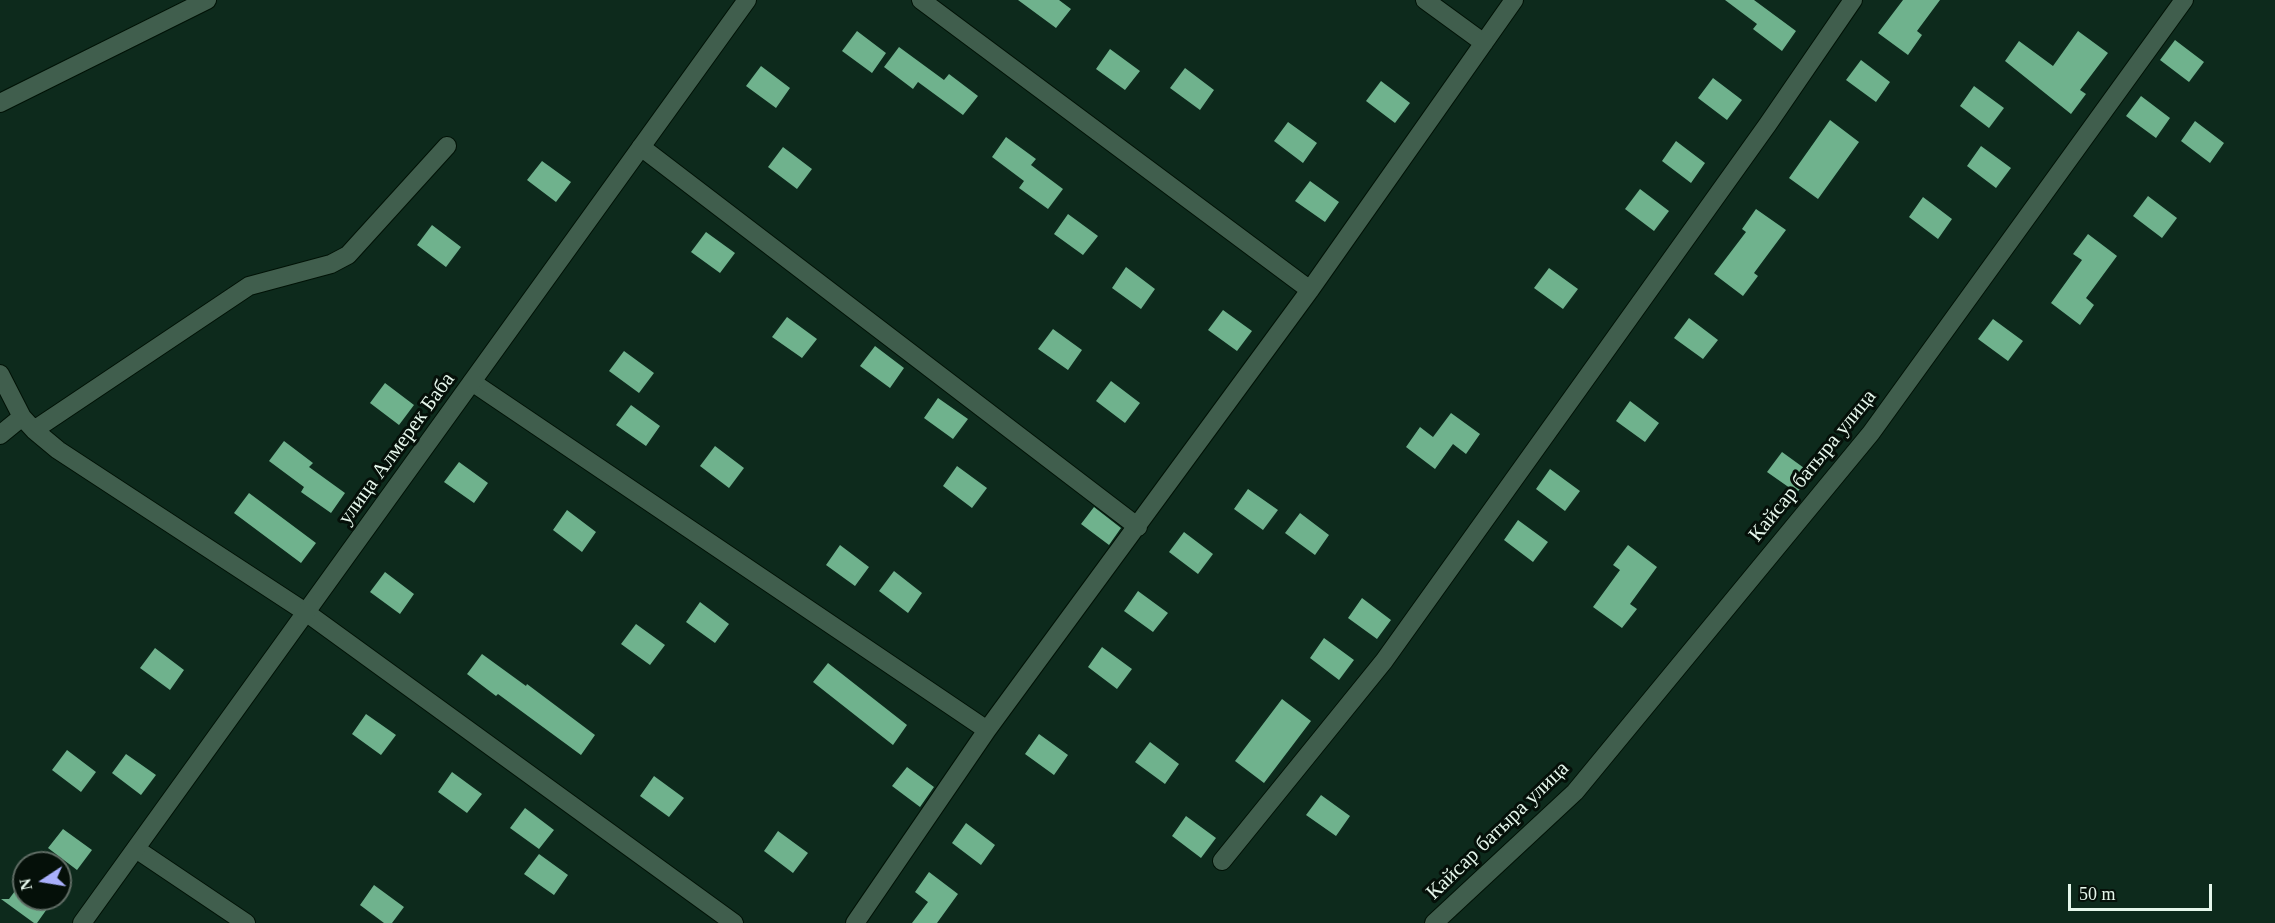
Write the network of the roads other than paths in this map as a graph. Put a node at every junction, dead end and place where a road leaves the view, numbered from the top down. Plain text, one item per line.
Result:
1 (207, 0) edge
2 (747, 0) edge
3 (921, 0) edge
4 (1425, 0) edge
5 (1514, 0) edge
6 (1853, 0) edge
7 (2184, 0) edge
8 (1484, 43) junction
9 (0, 103) edge
10 (447, 146) dead end
11 (641, 147) junction
12 (1310, 290) junction
13 (0, 374) edge
14 (472, 382) junction
15 (28, 423) junction
16 (0, 435) edge
17 (1138, 527) junction
18 (307, 613) junction
19 (987, 730) junction
20 (136, 849) junction
21 (1222, 861) dead end
22 (82, 923) edge
23 (246, 923) edge
24 (734, 923) edge
25 (855, 923) edge
26 (1434, 923) edge

1 - 9 street
2 - 11 street, улица Алмерек Баба
3 - 12 street
4 - 8 street
5 - 8 street
6 - 21 street
7 - 26 street, Кайсар батыра улица
8 - 12 street
10 - 15 street
11 - 14 street, улица Алмерек Баба
11 - 17 street
12 - 17 street
13 - 15 street
14 - 18 street, улица Алмерек Баба
14 - 19 street
15 - 16 street
15 - 18 street
17 - 19 street
18 - 20 street, улица Алмерек Баба
18 - 24 street
19 - 25 street
20 - 22 street, улица Алмерек Баба
20 - 23 street

